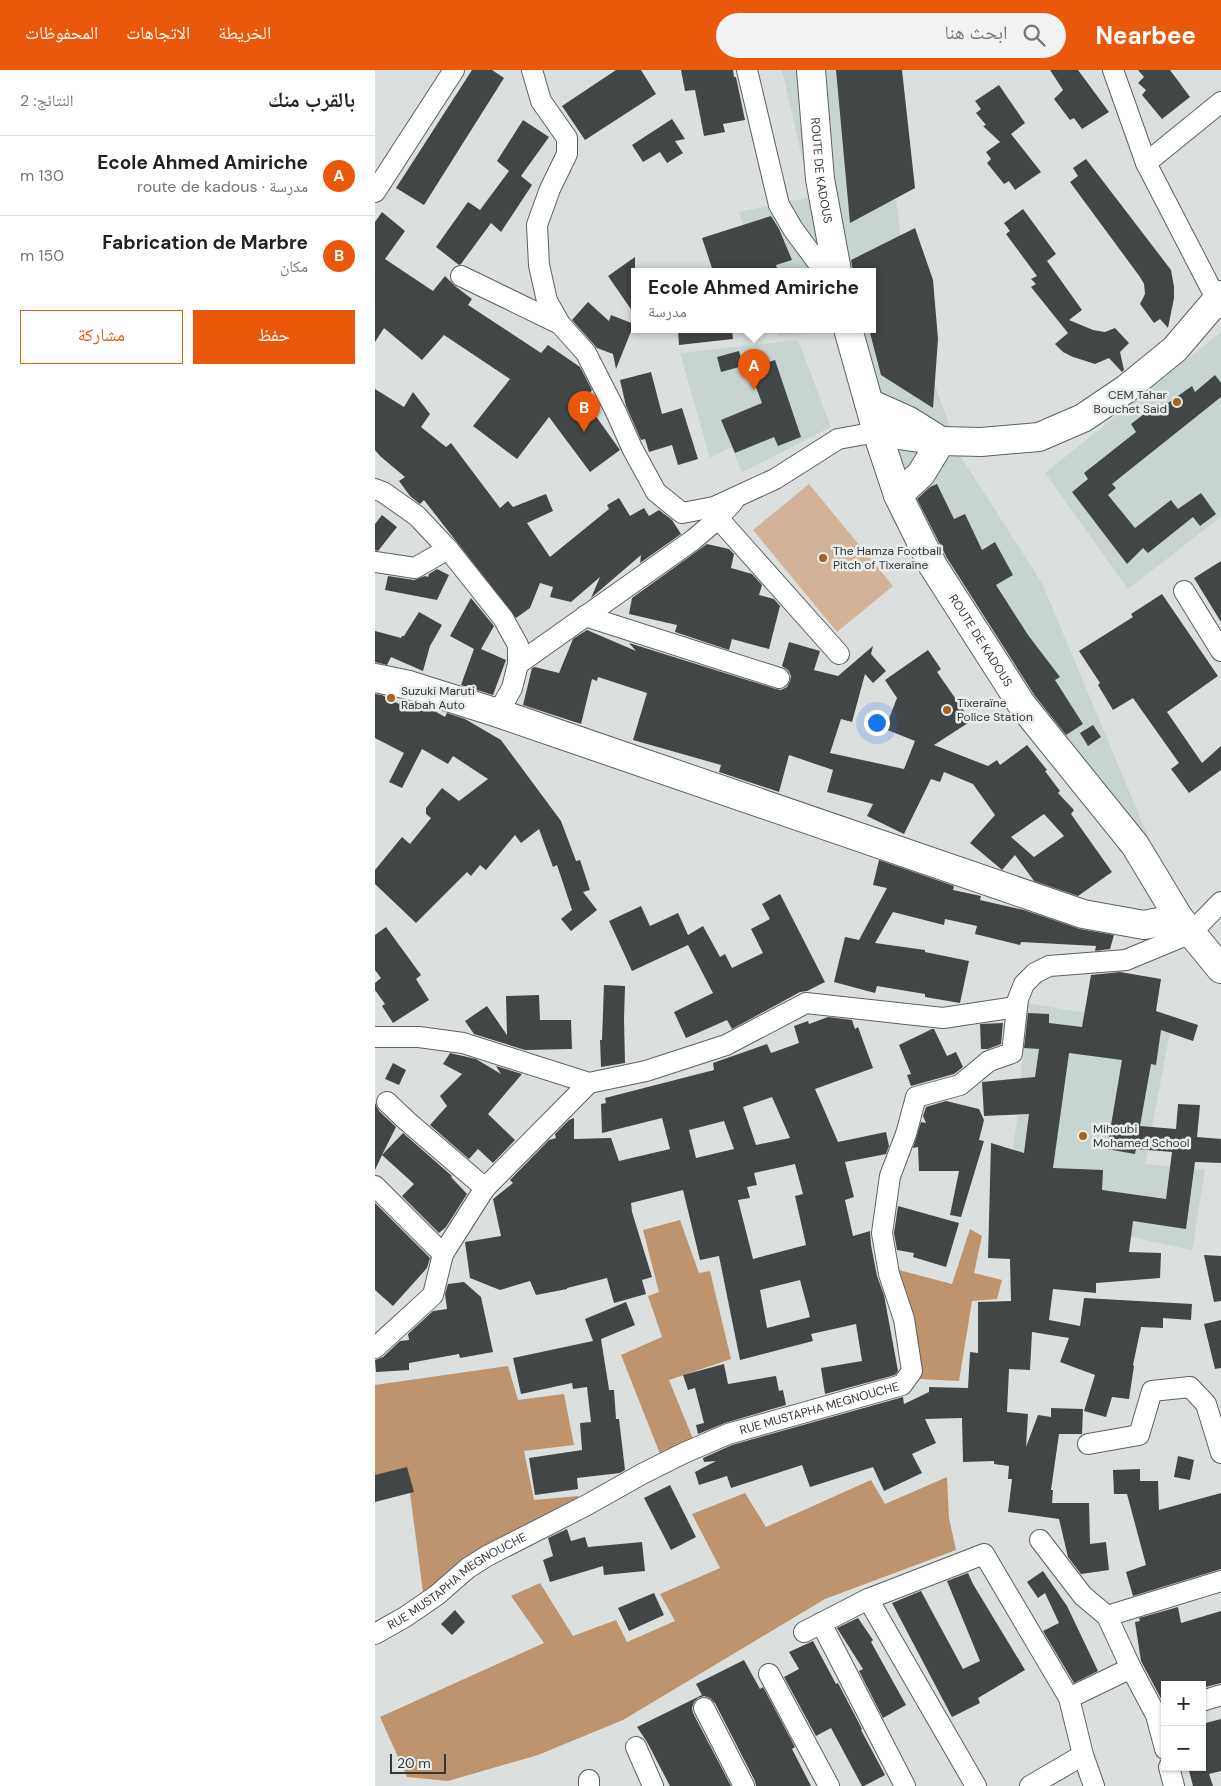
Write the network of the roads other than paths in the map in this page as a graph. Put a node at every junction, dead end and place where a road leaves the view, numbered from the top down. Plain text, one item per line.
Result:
1 (454, 70) edge
2 (532, 70) edge
3 (747, 70) edge
4 (811, 70) edge
5 (1113, 70) edge
6 (1221, 102) edge
7 (1146, 163) junction
8 (375, 192) edge
9 (822, 268) edge
10 (836, 268) edge
11 (461, 276) dead end
12 (1219, 300) edge
13 (560, 324) junction
14 (849, 333) edge
15 (869, 403) junction
16 (877, 432) junction
17 (941, 441) junction
18 (375, 489) edge
19 (740, 495) junction
20 (898, 495) junction
21 (718, 518) junction
22 (448, 549) junction
23 (375, 562) edge
24 (1184, 591) dead end
25 (585, 616) junction
26 (1221, 651) edge
27 (839, 654) dead end
28 (518, 664) junction
29 (375, 678) edge
30 (779, 678) dead end
31 (498, 714) junction
32 (1221, 902) edge
33 (1185, 926) junction
34 (1221, 969) edge
35 (1016, 1007) junction
36 (379, 1032) edge
37 (589, 1083) junction
38 (387, 1102) dead end
39 (375, 1186) edge
40 (485, 1188) junction
41 (443, 1254) junction
42 (375, 1348) edge
43 (1088, 1444) dead end
44 (1221, 1453) edge
45 (1040, 1540) dead end
46 (1221, 1581) edge
47 (868, 1599) junction
48 (1107, 1616) junction
49 (375, 1634) edge
50 (1131, 1668) junction
51 (769, 1674) dead end
52 (1221, 1696) edge
53 (1069, 1698) junction
54 (1206, 1700) edge
55 (704, 1708) dead end
56 (1161, 1714) edge
57 (637, 1747) dead end
58 (1083, 1755) junction
59 (1170, 1771) edge
60 (653, 1786) edge
61 (744, 1786) edge
62 (829, 1786) edge
63 (905, 1786) edge
64 (976, 1786) edge
65 (1030, 1786) edge
66 (1094, 1786) edge
67 (1174, 1786) edge

1 - 8 street
2 - 13 street
3 - 9 street
4 - 10 main road, ROUTE DE KADOUS
5 - 7 street
6 - 7 street
7 - 12 street
11 - 13 street
12 - 17 main road
13 - 19 street
14 - 15 main road, ROUTE DE KADOUS
15 - 16 main road, ROUTE DE KADOUS
15 - 17 main road
16 - 17 main road
16 - 19 street
16 - 20 main road, ROUTE DE KADOUS
17 - 20 main road
18 - 22 street
19 - 21 street
20 - 33 main road, ROUTE DE KADOUS
21 - 25 street
21 - 27 street
22 - 23 street
22 - 28 street
24 - 26 street
25 - 28 street
25 - 30 street
28 - 31 street
29 - 31 main road
31 - 33 main road
32 - 33 street
33 - 34 main road, ROUTE DE KADOUS
33 - 35 street, RUE MUSTAPHA MEGNOUCHE
35 - 37 street
35 - 49 street, RUE MUSTAPHA MEGNOUCHE
36 - 37 street
37 - 40 street
38 - 40 street
39 - 41 street
40 - 41 street
41 - 42 street
43 - 44 street
45 - 48 street
46 - 48 street
47 - 53 street
47 - 63 street
47 - 64 street
48 - 50 street
50 - 53 street
50 - 56 street
51 - 62 street
52 - 54 street
53 - 58 street
55 - 61 street
57 - 60 street
58 - 65 street
58 - 66 street
59 - 67 street

